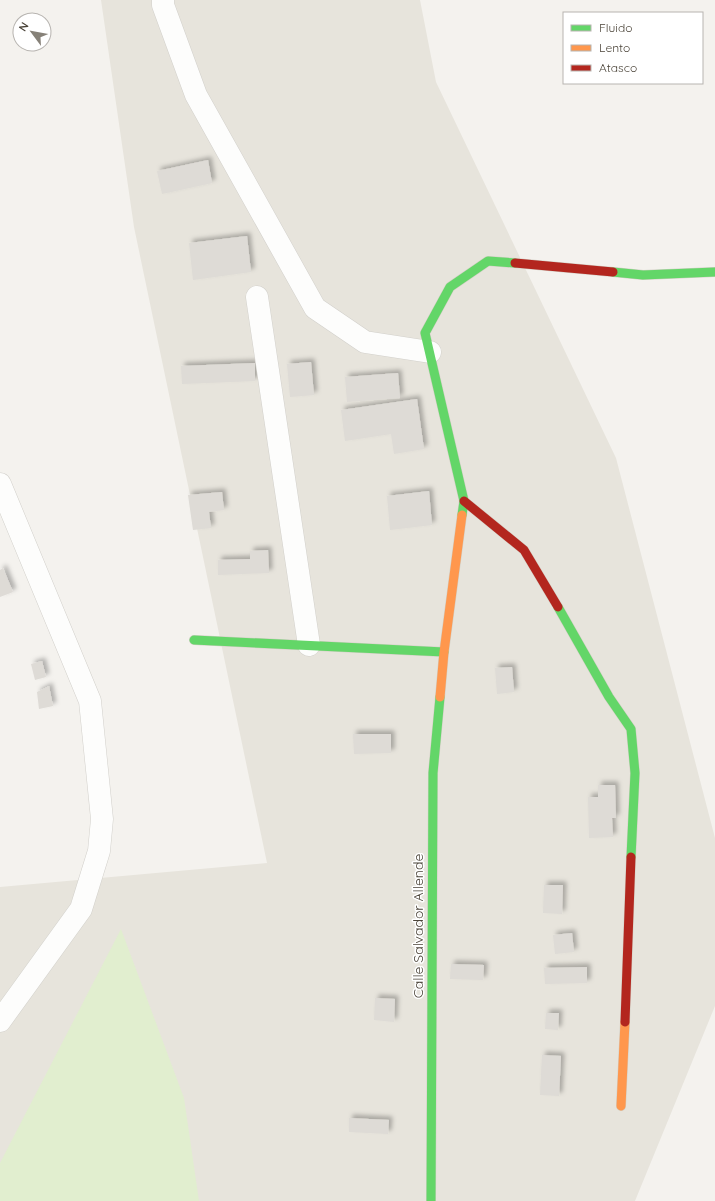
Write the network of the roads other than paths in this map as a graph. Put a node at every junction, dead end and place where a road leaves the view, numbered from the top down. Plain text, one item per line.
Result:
1 (163, 0) edge
2 (715, 272) edge
3 (257, 297) dead end
4 (430, 352) junction
5 (0, 484) edge
6 (464, 501) junction
7 (194, 640) dead end
8 (309, 645) junction
9 (444, 652) junction
10 (0, 1021) edge
11 (621, 1106) dead end
12 (431, 1201) edge

1 - 4 street
2 - 4 street
3 - 8 street
4 - 6 street
5 - 10 street
6 - 9 street, Calle Salvador Allende
6 - 11 street
7 - 8 street
8 - 9 street
9 - 12 street, Calle Salvador Allende

